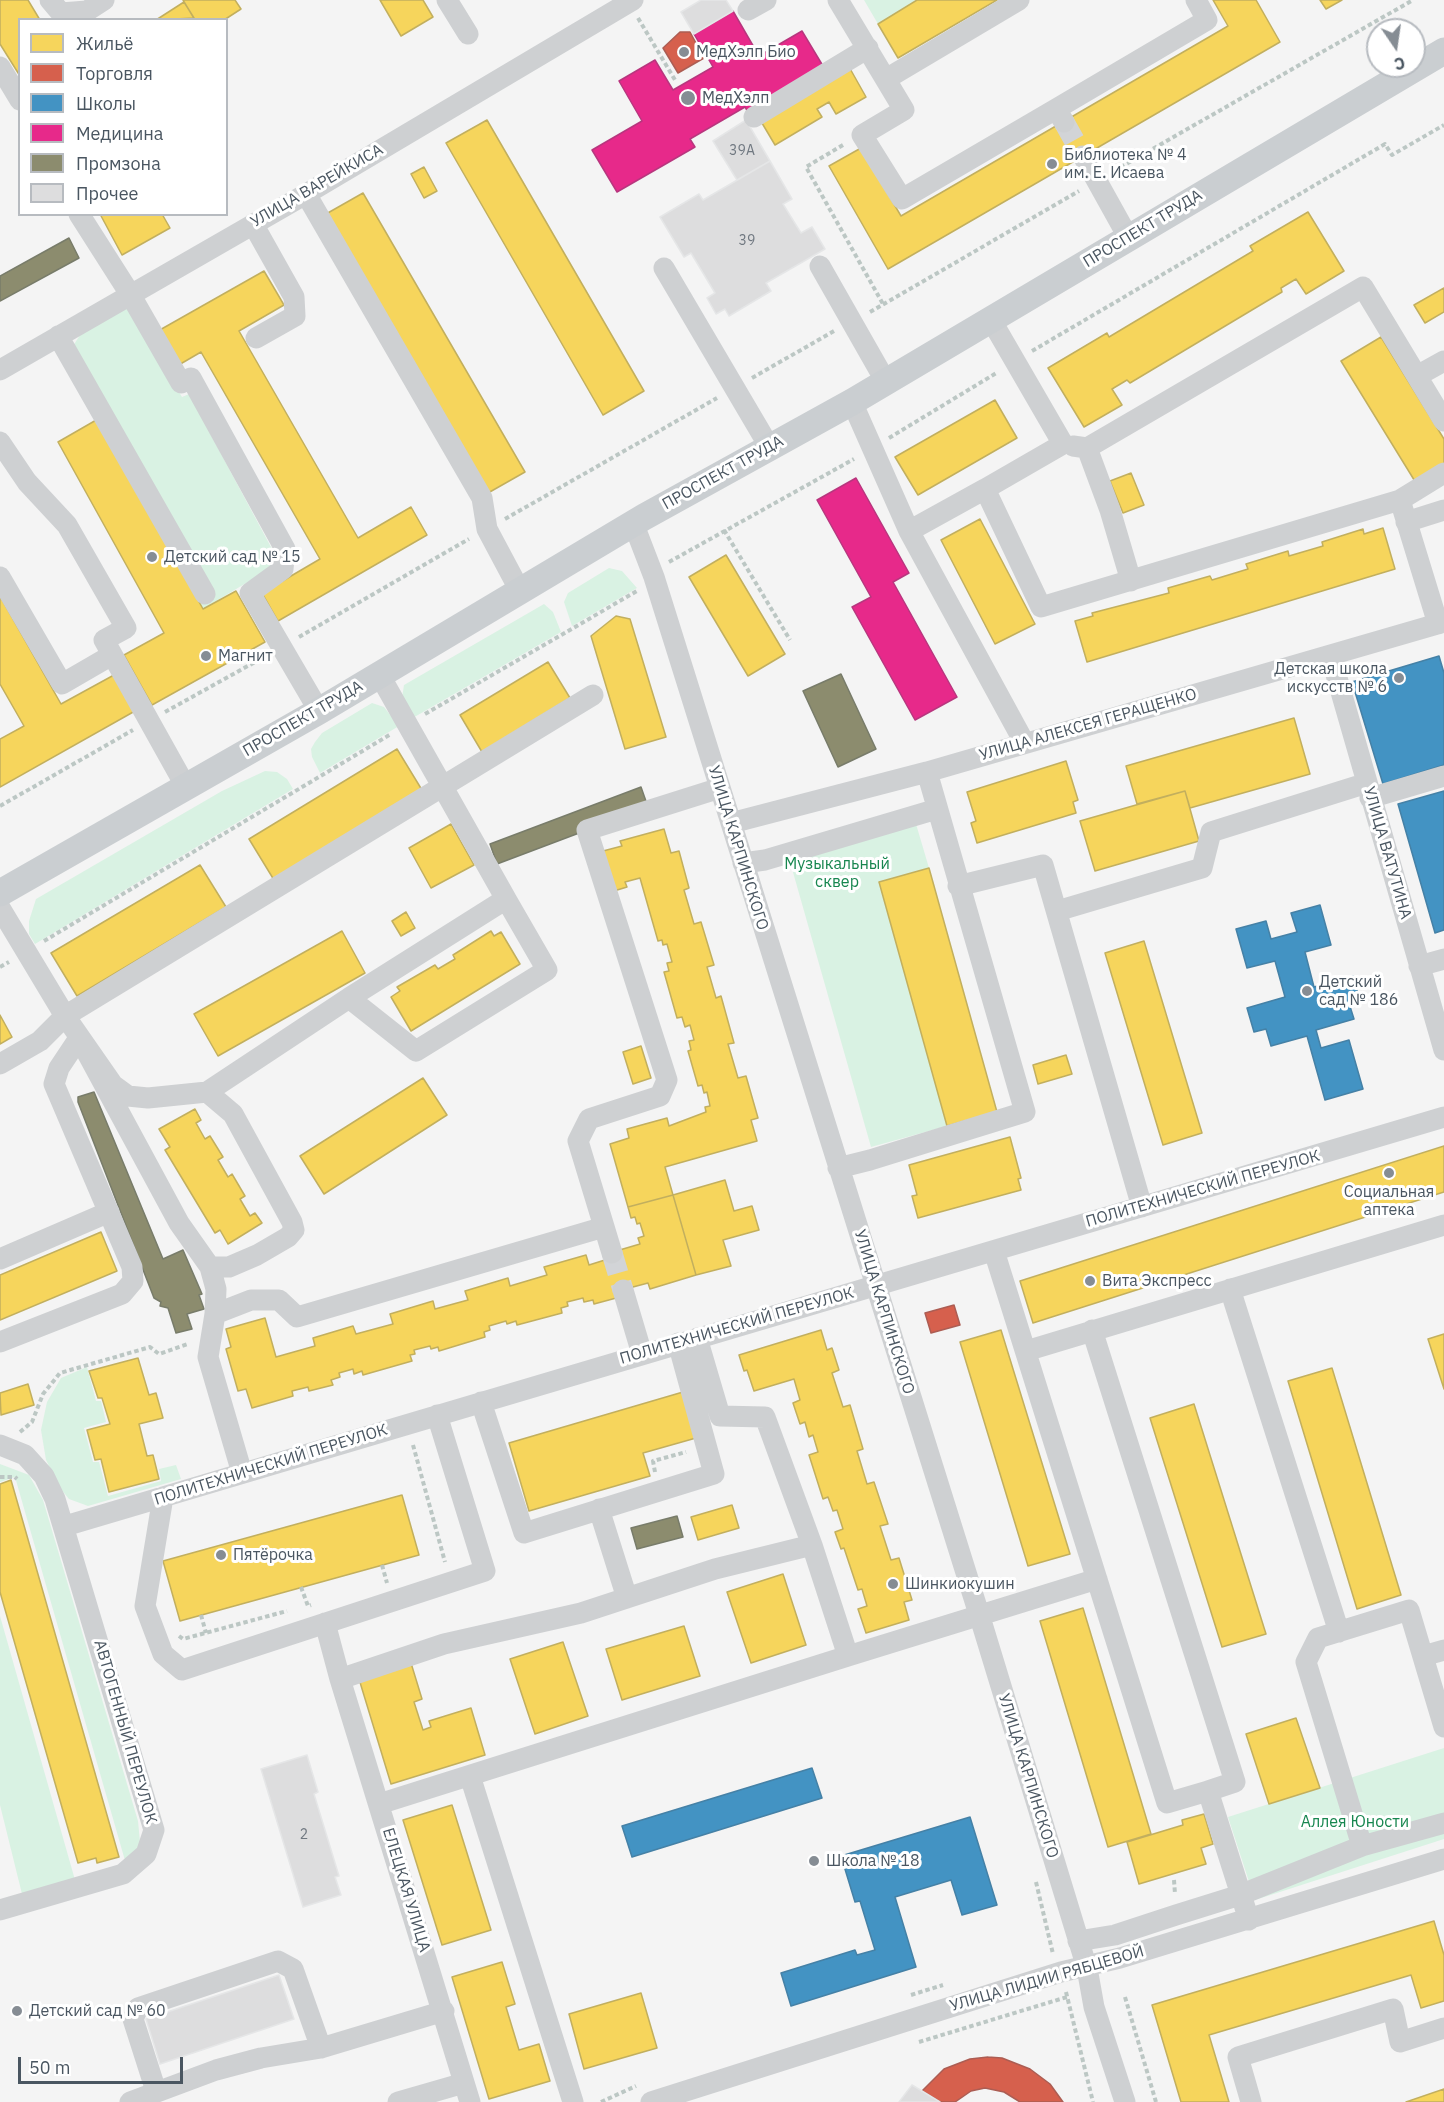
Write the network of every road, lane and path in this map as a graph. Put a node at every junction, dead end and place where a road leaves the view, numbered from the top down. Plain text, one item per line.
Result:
1 (50, 0) edge
2 (104, 0) edge
3 (447, 0) edge
4 (838, 0) edge
5 (1019, 0) edge
6 (1196, 0) edge
7 (1413, 0) edge
8 (635, 9) edge
9 (468, 34) dead end
10 (868, 48) junction
11 (1444, 51) edge
12 (0, 67) edge
13 (886, 79) junction
14 (675, 80) dead end
15 (18, 97) edge
16 (754, 117) dead end
17 (1444, 125) edge
18 (862, 135) junction
19 (1083, 156) tunnel mouth
20 (1097, 181) junction
21 (306, 194) junction
22 (80, 216) edge
23 (253, 224) junction
24 (1128, 237) junction
25 (820, 266) dead end
26 (664, 268) dead end
27 (130, 294) junction
28 (883, 304) junction
29 (990, 318) junction
30 (852, 321) junction
31 (58, 336) junction
32 (256, 338) dead end
33 (1444, 361) edge
34 (1013, 362) junction
35 (0, 370) edge
36 (1417, 376) junction
37 (886, 382) junction
38 (733, 389) junction
39 (852, 402) junction
40 (1444, 421) edge
41 (0, 442) edge
42 (1064, 444) junction
43 (770, 448) junction
44 (874, 448) junction
45 (1087, 448) junction
46 (1444, 472) edge
47 (985, 489) junction
48 (1400, 500) junction
49 (1444, 510) edge
50 (1406, 522) junction
51 (634, 525) junction
52 (487, 529) junction
53 (724, 530) junction
54 (909, 531) junction
55 (0, 577) edge
56 (654, 577) junction
57 (1131, 581) junction
58 (520, 591) junction
59 (205, 594) dead end
60 (1441, 623) edge
61 (790, 640) dead end
62 (281, 647) junction
63 (112, 655) junction
64 (1331, 657) junction
65 (379, 674) junction
66 (593, 695) dead end
67 (319, 711) junction
68 (149, 721) junction
69 (406, 725) junction
70 (1024, 742) junction
71 (927, 771) junction
72 (1444, 777) edge
73 (186, 786) junction
74 (442, 788) junction
75 (720, 788) junction
76 (1368, 791) junction
77 (0, 806) edge
78 (937, 809) junction
79 (731, 823) junction
80 (742, 863) junction
81 (958, 886) junction
82 (0, 892) edge
83 (506, 899) junction
84 (0, 908) edge
85 (1057, 911) junction
86 (27, 951) junction
87 (1444, 959) edge
88 (1419, 966) junction
89 (0, 968) edge
90 (349, 998) junction
91 (65, 1016) junction
92 (79, 1038) junction
93 (1444, 1050) edge
94 (0, 1064) edge
95 (207, 1092) junction
96 (1444, 1117) edge
97 (838, 1168) junction
98 (1142, 1207) junction
99 (109, 1212) junction
100 (1444, 1225) edge
101 (604, 1227) junction
102 (994, 1251) junction
103 (612, 1253) tunnel mouth
104 (0, 1258) edge
105 (236, 1264) junction
106 (210, 1267) junction
107 (876, 1286) junction
108 (1230, 1289) junction
109 (623, 1290) tunnel mouth
110 (216, 1310) junction
111 (1092, 1330) junction
112 (210, 1341) junction
113 (688, 1341) junction
114 (0, 1342) edge
115 (1026, 1351) junction
116 (642, 1354) junction
117 (481, 1402) junction
118 (437, 1415) junction
119 (407, 1424) junction
120 (2, 1445) edge
121 (692, 1451) dead end
122 (242, 1473) junction
123 (658, 1480) dead end
124 (163, 1497) junction
125 (599, 1509) junction
126 (65, 1526) junction
127 (812, 1545) junction
128 (382, 1565) dead end
129 (447, 1567) dead end
130 (1097, 1579) junction
131 (397, 1581) dead end
132 (387, 1584) junction
133 (301, 1587) dead end
134 (376, 1587) dead end
135 (627, 1598) junction
136 (319, 1602) dead end
137 (308, 1606) junction
138 (979, 1614) junction
139 (201, 1615) dead end
140 (325, 1623) junction
141 (1339, 1632) junction
142 (175, 1633) dead end
143 (206, 1633) junction
144 (1444, 1650) edge
145 (848, 1656) junction
146 (1423, 1656) junction
147 (340, 1679) junction
148 (1444, 1727) edge
149 (470, 1776) junction
150 (1208, 1791) junction
151 (379, 1804) junction
152 (1444, 1822) edge
153 (1362, 1846) junction
154 (1443, 1864) edge
155 (1240, 1895) junction
156 (0, 1910) edge
157 (1249, 1920) junction
158 (1078, 1941) junction
159 (1057, 1964) junction
160 (1087, 1968) junction
161 (1125, 1997) dead end
162 (444, 2011) junction
163 (1444, 2028) edge
164 (321, 2048) junction
165 (156, 2091) junction
166 (467, 2093) edge
167 (130, 2102) edge
168 (398, 2102) edge
169 (573, 2102) edge
170 (651, 2102) edge
171 (1093, 2102) edge
172 (1125, 2102) edge
173 (1156, 2102) edge
174 (1251, 2102) edge

1 - 2 street
3 - 9 street
4 - 10 street
5 - 13 street
6 - 18 street
7 - 20 path
8 - 14 path
8 - 21 street, УЛИЦА ВАРЕЙКИСА
10 - 13 street
10 - 16 street
11 - 24 main road, ПРОСПЕКТ ТРУДА
12 - 15 street
13 - 18 street
17 - 34 path
18 - 28 path
19 - 20 street
20 - 24 street
20 - 28 path
21 - 23 street, УЛИЦА ВАРЕЙКИСА
21 - 52 street
22 - 27 street
23 - 27 street, УЛИЦА ВАРЕЙКИСА
23 - 32 street
24 - 29 main road, ПРОСПЕКТ ТРУДА
25 - 30 street
26 - 38 street
27 - 31 street, УЛИЦА ВАРЕЙКИСА
27 - 62 street
28 - 30 path
29 - 34 street
29 - 37 main road, ПРОСПЕКТ ТРУДА
30 - 37 street
30 - 38 path
31 - 35 street, УЛИЦА ВАРЕЙКИСА
31 - 59 street
33 - 36 street
34 - 42 street
34 - 44 path
36 - 40 street
36 - 45 street
37 - 39 main road, ПРОСПЕКТ ТРУДА
38 - 43 street
38 - 52 path
39 - 43 main road, ПРОСПЕКТ ТРУДА
39 - 44 street
41 - 63 street
42 - 45 street
42 - 47 street
43 - 51 main road, ПРОСПЕКТ ТРУДА
44 - 53 path
44 - 54 street
45 - 57 street
46 - 48 street
47 - 54 street
47 - 57 street
48 - 50 street
48 - 57 street
49 - 50 street
50 - 60 street
51 - 56 street, УЛИЦА КАРПИНСКОГО
51 - 58 main road, ПРОСПЕКТ ТРУДА
52 - 58 street
52 - 62 path
53 - 56 path
53 - 61 path
54 - 70 street
55 - 63 street
56 - 69 path
56 - 75 street, УЛИЦА КАРПИНСКОГО
58 - 65 main road, ПРОСПЕКТ ТРУДА
60 - 64 street, УЛИЦА АЛЕКСЕЯ ГЕРАЩЕНКО
62 - 67 street
62 - 68 path
63 - 68 street
64 - 70 street, УЛИЦА АЛЕКСЕЯ ГЕРАЩЕНКО
64 - 76 street, УЛИЦА ВАТУТИНА
65 - 67 main road, ПРОСПЕКТ ТРУДА
65 - 69 street
66 - 74 street
67 - 73 main road, ПРОСПЕКТ ТРУДА
68 - 73 street
68 - 77 path
69 - 74 street
69 - 86 path
70 - 71 street, УЛИЦА АЛЕКСЕЯ ГЕРАЩЕНКО
71 - 78 street
71 - 79 street, УЛИЦА АЛЕКСЕЯ ГЕРАЩЕНКО
72 - 76 street
73 - 82 main road, ПРОСПЕКТ ТРУДА
74 - 83 street
74 - 91 street
75 - 79 street, УЛИЦА КАРПИНСКОГО
75 - 101 street
76 - 85 street
76 - 88 street, УЛИЦА ВАТУТИНА
78 - 80 street
78 - 81 street
79 - 80 street, УЛИЦА КАРПИНСКОГО
80 - 97 street, УЛИЦА КАРПИНСКОГО
81 - 85 street
81 - 97 street
83 - 90 street
83 - 90 street
84 - 86 street
85 - 98 street
86 - 89 path
86 - 91 street
87 - 88 street
88 - 93 street, УЛИЦА ВАТУТИНА
90 - 95 street
91 - 92 street
91 - 94 street
92 - 95 street
92 - 99 street
92 - 106 street
95 - 105 street
96 - 98 street, ПОЛИТЕХНИЧЕСКИЙ ПЕРЕУЛОК
97 - 107 street, УЛИЦА КАРПИНСКОГО
98 - 102 street, ПОЛИТЕХНИЧЕСКИЙ ПЕРЕУЛОК
99 - 104 street
99 - 114 street
100 - 108 street
101 - 103 street
101 - 110 street
102 - 107 street, ПОЛИТЕХНИЧЕСКИЙ ПЕРЕУЛОК
102 - 115 street
105 - 106 street
105 - 110 street
106 - 110 street
107 - 113 street, ПОЛИТЕХНИЧЕСКИЙ ПЕРЕУЛОК
107 - 138 street, УЛИЦА КАРПИНСКОГО
108 - 111 street
108 - 141 street
109 - 116 street
110 - 112 street
111 - 115 street
111 - 150 street
112 - 120 path
112 - 122 street
113 - 116 street, ПОЛИТЕХНИЧЕСКИЙ ПЕРЕУЛОК
113 - 125 street
113 - 127 street
115 - 130 street
116 - 117 street, ПОЛИТЕХНИЧЕСКИЙ ПЕРЕУЛОК
117 - 118 street, ПОЛИТЕХНИЧЕСКИЙ ПЕРЕУЛОК
117 - 125 street
118 - 119 street, ПОЛИТЕХНИЧЕСКИЙ ПЕРЕУЛОК
118 - 140 street
119 - 122 street, ПОЛИТЕХНИЧЕСКИЙ ПЕРЕУЛОК
119 - 129 path
120 - 126 street, АВТОГЕННЫЙ ПЕРЕУЛОК
121 - 123 path
122 - 124 street, ПОЛИТЕХНИЧЕСКИЙ ПЕРЕУЛОК
124 - 126 street, ПОЛИТЕХНИЧЕСКИЙ ПЕРЕУЛОК
124 - 140 street
125 - 135 street
126 - 156 street, АВТОГЕННЫЙ ПЕРЕУЛОК
127 - 135 street
127 - 145 street
128 - 132 path
130 - 138 street
130 - 150 street
131 - 132 path
132 - 134 path
133 - 137 path
135 - 147 street
136 - 137 path
137 - 143 path
138 - 145 street
138 - 158 street, УЛИЦА КАРПИНСКОГО
139 - 143 path
140 - 147 street, ЕЛЕЦКАЯ УЛИЦА
141 - 146 street
141 - 153 street
142 - 143 path
144 - 146 street
145 - 149 street
146 - 148 street
147 - 151 street, ЕЛЕЦКАЯ УЛИЦА
149 - 151 street
149 - 169 street
150 - 155 street
151 - 162 street, ЕЛЕЦКАЯ УЛИЦА
152 - 153 street
153 - 155 street
154 - 157 street, УЛИЦА ЛИДИИ РЯБЦЕВОЙ
155 - 157 street
155 - 158 street
157 - 160 street, УЛИЦА ЛИДИИ РЯБЦЕВОЙ
158 - 160 street, УЛИЦА КАРПИНСКОГО
159 - 160 street, УЛИЦА ЛИДИИ РЯБЦЕВОЙ
159 - 170 street, УЛИЦА ЛИДИИ РЯБЦЕВОЙ
159 - 171 path
160 - 172 street, УЛИЦА КАРПИНСКОГО
161 - 173 path
162 - 164 street
162 - 166 street, ЕЛЕЦКАЯ УЛИЦА
163 - 174 street
164 - 165 street
164 - 165 street
165 - 167 street
166 - 168 street

